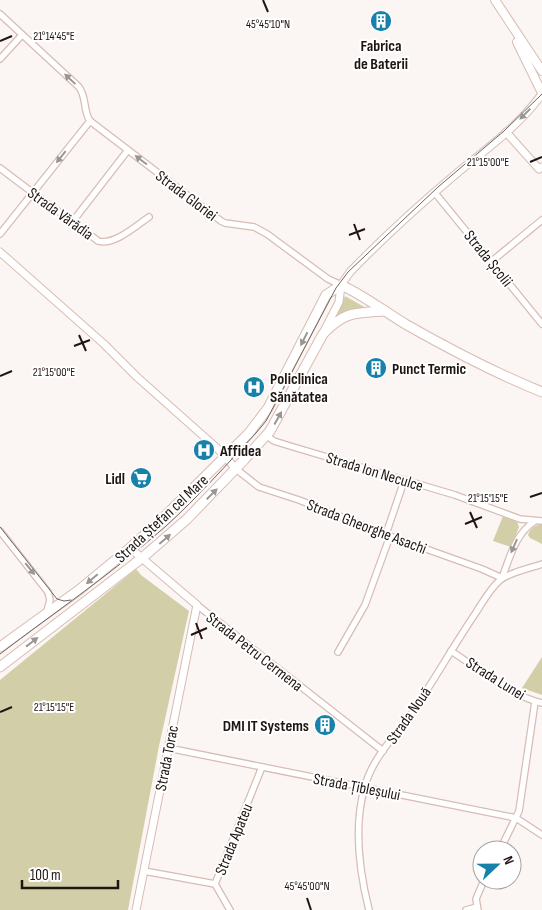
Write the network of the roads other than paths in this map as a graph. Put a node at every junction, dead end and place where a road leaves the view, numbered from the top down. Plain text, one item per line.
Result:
1 (495, 0) edge
2 (0, 14) edge
3 (508, 22) junction
4 (22, 35) junction
5 (0, 59) edge
6 (542, 71) edge
7 (542, 94) edge
8 (90, 121) junction
9 (506, 132) junction
10 (128, 150) junction
11 (542, 167) edge
12 (0, 168) edge
13 (31, 193) junction
14 (435, 193) junction
15 (149, 216) dead end
16 (542, 220) edge
17 (73, 221) junction
18 (0, 234) edge
19 (0, 252) edge
20 (492, 261) junction
21 (341, 285) junction
22 (385, 311) junction
23 (542, 324) edge
24 (323, 334) junction
25 (542, 392) edge
26 (267, 436) junction
27 (225, 457) junction
28 (236, 469) junction
29 (404, 481) junction
30 (520, 519) junction
31 (539, 521) edge
32 (0, 531) edge
33 (522, 531) junction
34 (388, 535) junction
35 (130, 548) junction
36 (142, 558) junction
37 (542, 564) edge
38 (502, 578) junction
39 (197, 606) junction
40 (47, 613) junction
41 (0, 647) edge
42 (451, 651) junction
43 (338, 652) dead end
44 (0, 667) edge
45 (535, 702) junction
46 (542, 703) edge
47 (168, 748) junction
48 (384, 751) junction
49 (262, 766) junction
50 (364, 787) junction
51 (516, 818) junction
52 (542, 835) edge
53 (505, 840) edge
54 (144, 871) junction
55 (216, 884) junction
56 (479, 890) edge
57 (478, 909) edge
58 (136, 910) edge
59 (230, 910) edge
60 (369, 910) edge
61 (466, 910) edge

1 - 3 main road
2 - 4 street
3 - 6 main road
3 - 7 main road
4 - 5 street
8 -> 4 street
7 -> 9 street, Strada Ștefan cel Mare
8 - 10 street, Strada Gloriei
8 -> 13 street
9 - 11 street
9 - 14 street, Strada Ștefan cel Mare
10 - 17 street
21 -> 10 street, Strada Gloriei
12 - 13 street, Strada Vărădia
13 - 17 street, Strada Vărădia
13 - 18 street
14 - 20 street, Strada Școlii
14 - 21 street, Strada Ștefan cel Mare
15 - 17 street, Strada Vărădia
16 - 20 street
19 - 27 street
20 - 23 street, Strada Școlii
21 - 22 main road
21 - 24 street, Strada Ștefan cel Mare
21 -> 27 main road, Strada Ștefan cel Mare
22 - 24 main road
22 - 25 main road
26 -> 24 main road, Strada Ștefan cel Mare
26 - 28 main road, Strada Ștefan cel Mare
26 - 29 street, Strada Ion Neculce
27 - 28 street
27 - 35 main road, Strada Ștefan cel Mare
28 - 34 street, Strada Gheorghe Asachi
36 -> 28 main road, Strada Ștefan cel Mare
29 - 30 street, Strada Ion Neculce
29 - 34 street
30 - 31 street, Strada Ion Neculce
30 - 33 street
31 - 33 street
32 -> 40 street
33 -> 38 street
34 - 38 street, Strada Gheorghe Asachi
34 - 43 street
35 - 36 street, Strada Petru Cermena
35 -> 40 main road, Strada Ștefan cel Mare
36 - 39 street, Strada Petru Cermena
44 -> 36 main road, Strada Ștefan cel Mare
37 - 38 street
38 - 42 street, Strada Nouă
39 - 47 street, Strada Torac
39 - 48 street, Strada Petru Cermena
40 - 41 main road, Strada Ștefan cel Mare
42 - 45 street, Strada Lunei
42 - 48 street, Strada Nouă
45 - 46 street, Strada Lunei
45 - 51 street
47 - 49 street, Strada Țibleșului
47 - 54 street, Strada Torac
48 - 50 street, Strada Nouă
49 - 50 street, Strada Țibleșului
49 - 55 street, Strada Apateu
50 - 51 street, Strada Țibleșului
50 - 60 street, Strada Nouă
51 - 52 street, Strada Țibleșului
51 - 53 street
54 - 55 street
54 - 58 street, Strada Torac
55 - 59 street, Strada Apateu
56 - 57 street
57 - 61 street

